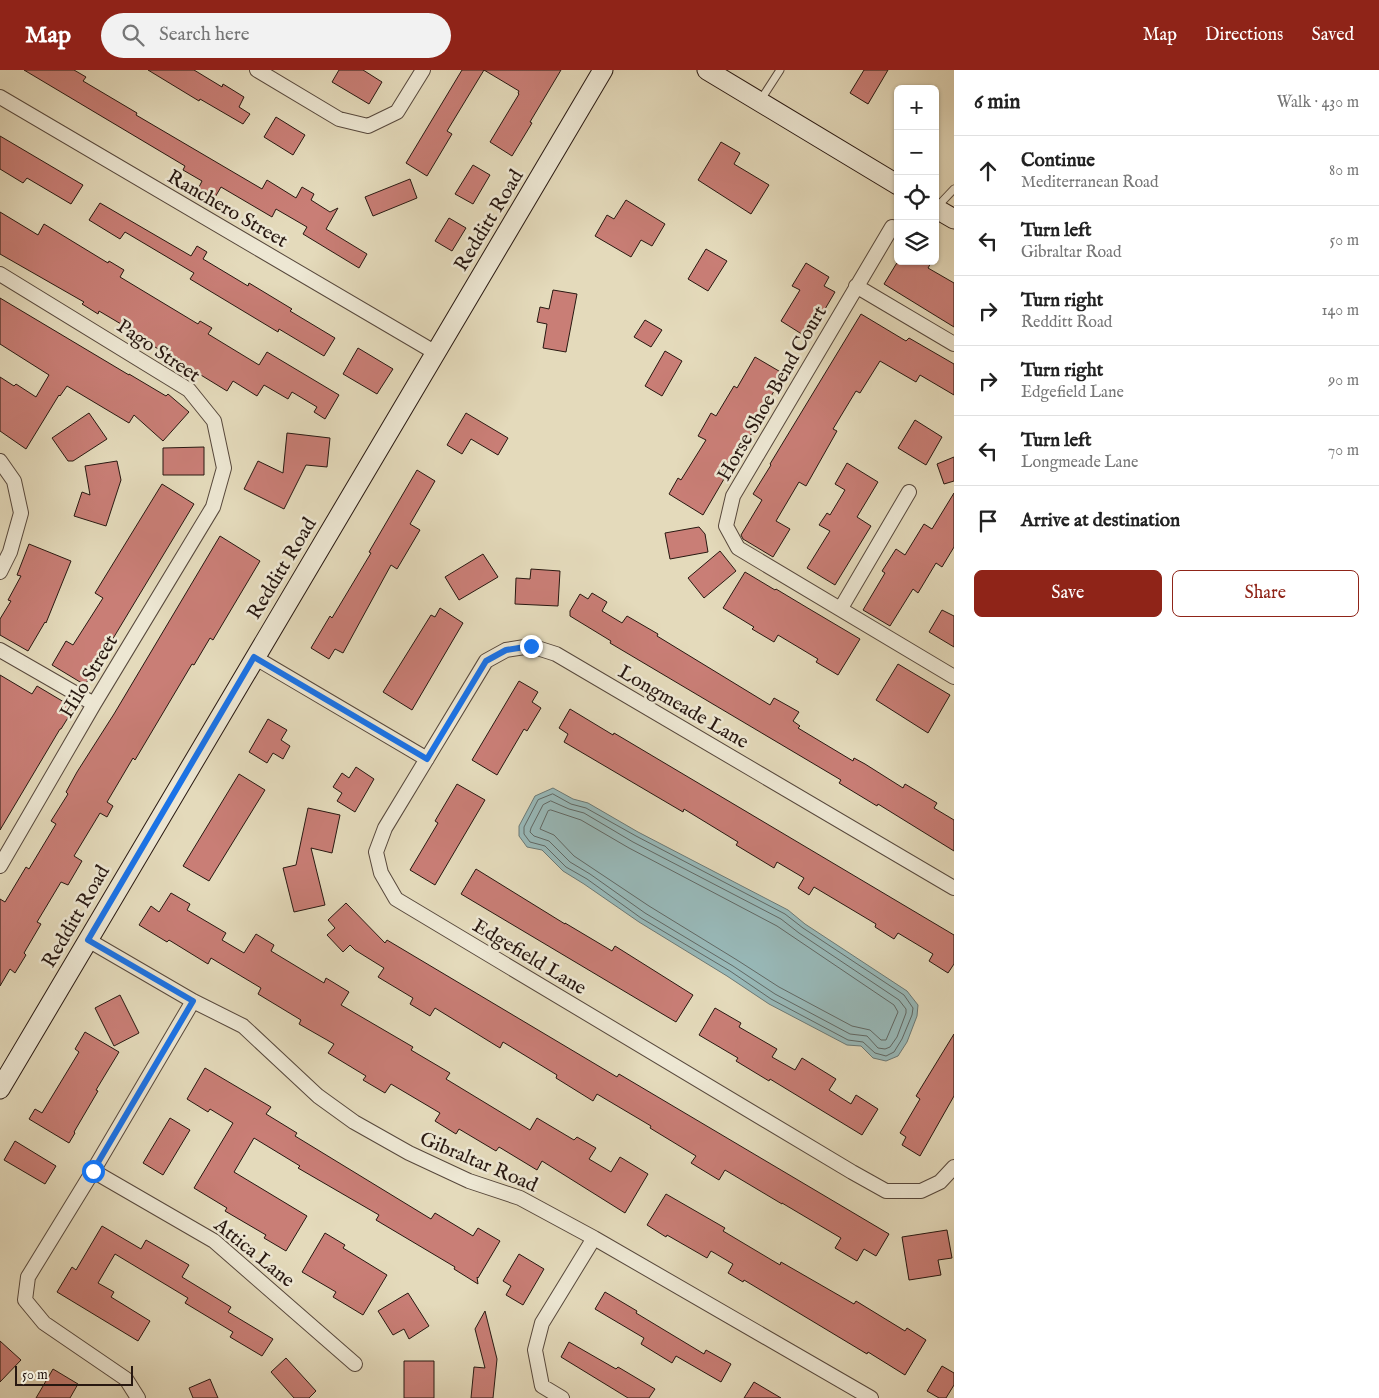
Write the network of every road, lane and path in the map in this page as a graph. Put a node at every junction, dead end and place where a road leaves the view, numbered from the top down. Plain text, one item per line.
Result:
1 (257, 70) edge
2 (423, 70) edge
3 (603, 70) edge
4 (707, 70) edge
5 (780, 70) edge
6 (0, 97) edge
7 (760, 102) junction
8 (894, 183) edge
9 (954, 189) edge
10 (939, 205) edge
11 (939, 210) edge
12 (954, 219) edge
13 (892, 227) dead end
14 (1, 278) edge
15 (856, 286) junction
16 (954, 344) edge
17 (436, 353) junction
18 (0, 461) edge
19 (909, 492) dead end
20 (213, 507) joint
21 (0, 572) edge
22 (841, 608) junction
23 (0, 650) edge
24 (254, 657) junction
25 (954, 677) edge
26 (94, 704) junction
27 (427, 759) junction
28 (0, 866) edge
29 (954, 888) edge
30 (88, 940) junction
31 (193, 1001) junction
32 (0, 1089) edge
33 (954, 1167) edge
34 (93, 1171) junction
35 (594, 1238) junction
36 (355, 1364) dead end
37 (138, 1398) edge
38 (562, 1398) edge
39 (871, 1398) edge

1 - 2 street
3 - 17 street, Redditt Road
4 - 7 street
5 - 7 lane
6 - 17 street, Ranchero Street
7 - 8 street
9 - 10 lane
11 - 12 street
13 - 15 street, Horse Shoe Bend Court
14 - 20 street, Pago Street
15 - 16 street
15 - 22 street, Horse Shoe Bend Court
17 - 24 street, Redditt Road
18 - 21 street
19 - 22 street
20 - 26 street, Hilo Street
22 - 25 street, Horse Shoe Bend Court
23 - 26 street
24 - 27 street
24 - 30 street, Redditt Road
26 - 28 street, Hilo Street
27 - 29 street, Longmeade Lane
27 - 33 street, Edgefield Lane
30 - 31 street, Gibraltar Road
30 - 32 street, Redditt Road
31 - 34 street
31 - 35 street, Gibraltar Road
34 - 36 street, Attica Lane
34 - 37 street
35 - 38 street
35 - 39 street, Gibraltar Road

